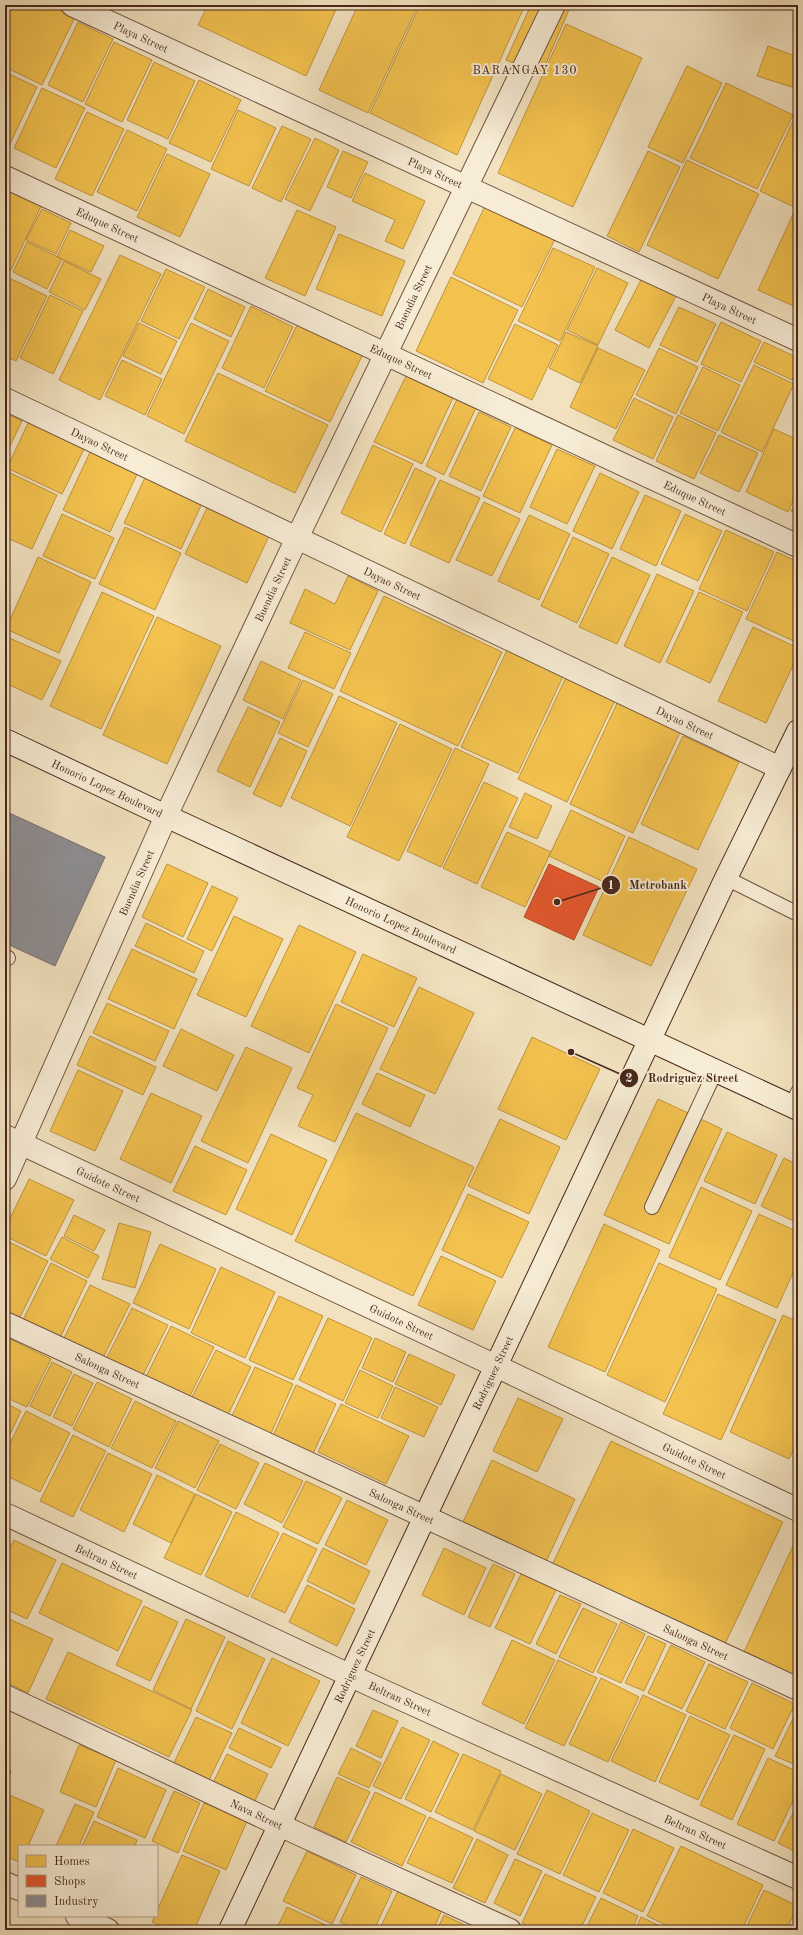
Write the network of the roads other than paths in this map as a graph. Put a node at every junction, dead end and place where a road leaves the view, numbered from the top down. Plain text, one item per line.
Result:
1 (72, 5) edge
2 (554, 5) edge
3 (5, 177) edge
4 (466, 186) junction
5 (798, 340) edge
6 (385, 354) junction
7 (5, 398) edge
8 (297, 538) junction
9 (798, 546) edge
10 (798, 731) edge
11 (5, 740) edge
12 (780, 768) junction
13 (166, 816) junction
14 (726, 878) junction
15 (798, 914) edge
16 (650, 1040) junction
17 (716, 1070) junction
18 (796, 1102) edge
19 (13, 1139) edge
20 (5, 1179) edge
21 (652, 1207) dead end
22 (5, 1323) edge
23 (496, 1366) junction
24 (798, 1510) edge
25 (5, 1514) edge
26 (424, 1518) junction
27 (351, 1675) junction
28 (798, 1690) edge
29 (5, 1696) edge
30 (280, 1824) junction
31 (798, 1878) edge
32 (5, 1883) edge
33 (18, 1889) edge
34 (79, 1917) edge
35 (108, 1930) edge
36 (230, 1930) edge
37 (510, 1930) edge

1 - 4 street, Playa Street
2 - 4 street, Buendia Street
3 - 6 street, Eduque Street
4 - 5 street, Playa Street
4 - 6 street, Buendia Street
6 - 8 street, Buendia Street
6 - 9 street, Eduque Street
7 - 8 street, Dayao Street
8 - 12 street, Dayao Street
8 - 13 street, Buendia Street
10 - 12 street, Rodriguez Street
11 - 13 street, Honorio Lopez Boulevard
12 - 14 street, Rodriguez Street
13 - 16 street, Honorio Lopez Boulevard
13 - 19 street, Buendia Street
14 - 15 lane
14 - 16 street, Rodriguez Street
16 - 17 street, Honorio Lopez Boulevard
16 - 23 street, Rodriguez Street
17 - 18 street, Honorio Lopez Boulevard
17 - 21 lane
19 - 20 street, Buendia Street
19 - 23 street, Guidote Street
22 - 26 street, Salonga Street
23 - 24 street, Guidote Street
23 - 26 street, Rodriguez Street
25 - 27 street, Beltran Street
26 - 27 street, Rodriguez Street
26 - 28 street, Salonga Street
27 - 30 street, Rodriguez Street
27 - 31 street, Beltran Street
29 - 30 street, Nava Street
30 - 36 street, Rodriguez Street
30 - 37 street, Nava Street
32 - 33 street
34 - 35 street

